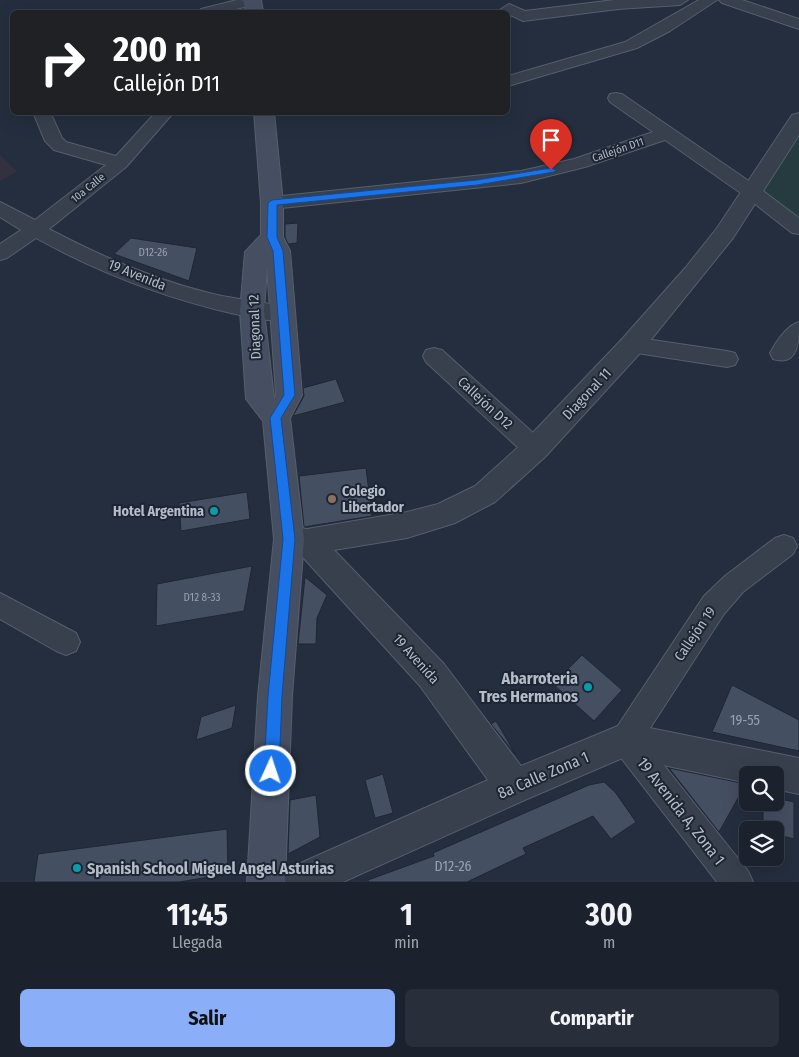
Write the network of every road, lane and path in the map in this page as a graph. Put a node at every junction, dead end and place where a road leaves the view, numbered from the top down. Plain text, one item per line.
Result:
1 (680, 0) edge
2 (710, 0) edge
3 (728, 0) edge
4 (614, 2) edge
5 (253, 4) edge
6 (509, 9) dead end
7 (218, 10) edge
8 (799, 24) edge
9 (510, 80) edge
10 (616, 98) dead end
11 (42, 115) edge
12 (163, 115) edge
13 (264, 115) edge
14 (799, 119) edge
15 (667, 133) junction
16 (120, 163) junction
17 (752, 192) junction
18 (272, 203) junction
19 (0, 208) edge
20 (799, 228) edge
21 (35, 230) junction
22 (272, 237) junction
23 (0, 253) edge
24 (252, 311) junction
25 (284, 314) junction
26 (799, 330) edge
27 (632, 345) junction
28 (780, 354) dead end
29 (434, 356) dead end
30 (727, 359) dead end
31 (276, 418) junction
32 (535, 449) junction
33 (298, 540) junction
34 (784, 546) dead end
35 (0, 605) edge
36 (66, 642) dead end
37 (625, 740) junction
38 (799, 776) edge
39 (514, 786) junction
40 (266, 882) edge
41 (300, 882) edge
42 (737, 882) edge

1 - 4 street
2 - 9 street
3 - 8 street
4 - 6 street
5 - 7 street
10 - 15 street
11 - 16 street
12 - 16 street, 10a Calle
13 - 18 main road, Diagonal 12
14 - 17 street, Diagonal 11
15 - 17 street
15 - 18 street, Callejón D11
16 - 21 street, 10a Calle
17 - 20 street
17 - 27 street, Diagonal 11
18 - 22 main road, Diagonal 12
19 - 21 street, 19 Avenida
21 - 23 street, 10a Calle
21 - 24 street, 19 Avenida
22 - 24 main road, Diagonal 12
22 - 25 main road, Diagonal 12
24 - 25 street, 19 Avenida
24 - 31 main road, Diagonal 12
25 - 31 main road, Diagonal 12
26 - 28 street
27 - 30 street
27 - 32 street, Diagonal 11
29 - 32 street, Callejón D12
31 - 33 main road
32 - 33 street, Diagonal 11
33 - 39 street, 19 Avenida
33 - 40 main road
34 - 37 street, Callejón 19
35 - 36 street
37 - 38 street
37 - 39 street, 8a Calle Zona 1
37 - 42 street, 19 Avenida A, Zona 1
39 - 41 street, 8a Calle Zona 1

